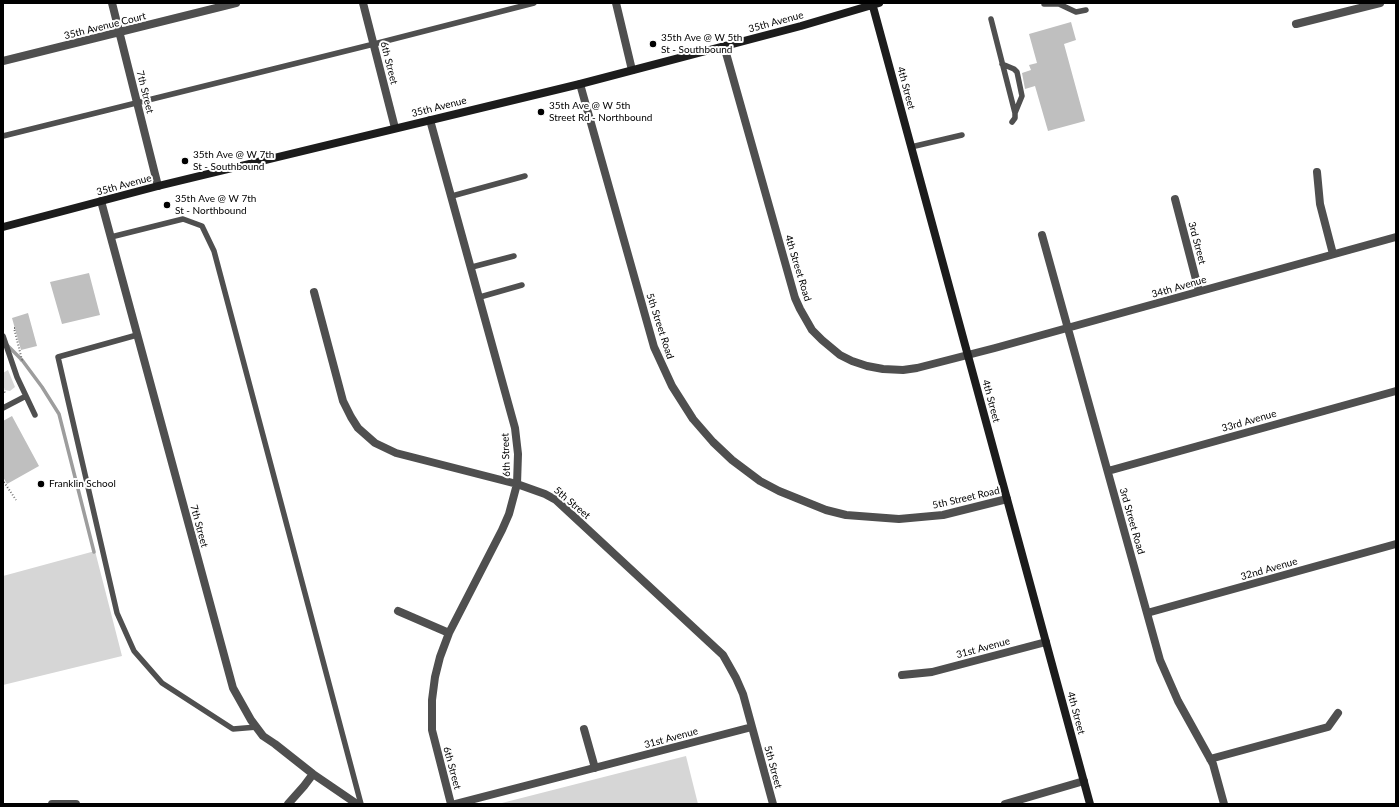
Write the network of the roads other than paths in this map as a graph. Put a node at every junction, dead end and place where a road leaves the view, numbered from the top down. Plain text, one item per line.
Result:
1 (112, 3) edge
2 (236, 3) edge
3 (363, 3) edge
4 (534, 3) edge
5 (616, 3) edge
6 (1059, 3) edge
7 (1380, 3) edge
8 (874, 4) edge
9 (1044, 4) edge
10 (1086, 10) dead end
11 (991, 19) dead end
12 (1296, 24) dead end
13 (120, 33) junction
14 (374, 44) junction
15 (724, 46) junction
16 (3, 61) edge
17 (1002, 64) junction
18 (632, 70) junction
19 (580, 84) junction
20 (137, 102) junction
21 (1015, 113) junction
22 (430, 120) junction
23 (1012, 122) dead end
24 (395, 128) junction
25 (962, 135) dead end
26 (3, 136) edge
27 (912, 147) junction
28 (1317, 172) dead end
29 (525, 176) dead end
30 (158, 186) junction
31 (452, 196) junction
32 (1175, 199) dead end
33 (101, 201) junction
34 (3, 227) edge
35 (1042, 235) dead end
36 (111, 237) junction
37 (1396, 237) edge
38 (1333, 254) junction
39 (514, 256) dead end
40 (472, 267) junction
41 (522, 285) dead end
42 (314, 292) dead end
43 (1199, 292) junction
44 (480, 297) junction
45 (1068, 328) junction
46 (138, 335) junction
47 (3, 336) edge
48 (968, 355) junction
49 (1396, 391) edge
50 (26, 396) junction
51 (3, 408) edge
52 (35, 415) dead end
53 (1108, 471) junction
54 (517, 484) junction
55 (1007, 499) junction
56 (1396, 544) edge
57 (398, 611) dead end
58 (1147, 613) junction
59 (449, 633) junction
60 (1046, 642) junction
61 (902, 675) dead end
62 (1338, 713) dead end
63 (752, 727) junction
64 (257, 728) junction
65 (584, 729) dead end
66 (1210, 759) junction
67 (594, 768) junction
68 (313, 774) junction
69 (1084, 781) junction
70 (52, 804) edge
71 (76, 804) edge
72 (288, 804) edge
73 (357, 804) edge
74 (361, 804) edge
75 (451, 804) edge
76 (455, 804) edge
77 (773, 804) edge
78 (1005, 804) edge
79 (1090, 804) edge
80 (1224, 804) edge

1 - 13 street, 7th Street
2 - 13 street, 35th Avenue Court
3 - 14 street, 6th Street
4 - 14 lane
5 - 18 street
6 - 9 lane
6 - 10 lane
7 - 12 street
8 - 15 main road, 35th Avenue
8 - 27 main road, 4th Street
11 - 17 lane
13 - 16 street, 35th Avenue Court
13 - 20 street, 7th Street
14 - 20 lane
14 - 24 street, 6th Street
15 - 18 main road, 35th Avenue
15 - 48 street, 4th Street Road
17 - 21 lane
17 - 21 lane
18 - 19 main road, 35th Avenue
19 - 22 main road, 35th Avenue
19 - 55 street, 5th Street Road
20 - 26 lane
20 - 30 street, 7th Street
21 - 23 lane
22 - 24 main road, 35th Avenue
22 - 31 street, 6th Street
24 - 30 main road, 35th Avenue
25 - 27 lane
27 - 48 main road, 4th Street
28 - 38 street
29 - 31 lane
30 - 33 main road, 35th Avenue
31 - 40 street, 6th Street
32 - 43 street, 3rd Street
33 - 34 main road, 35th Avenue
33 - 36 street, 7th Street
35 - 45 street, 3rd Street Road
36 - 46 street, 7th Street
36 - 74 lane
37 - 38 street, 34th Avenue
38 - 43 street, 34th Avenue
39 - 40 lane
40 - 44 street, 6th Street
41 - 44 lane
42 - 54 street, 5th Street
43 - 45 street, 34th Avenue
44 - 54 street, 6th Street
45 - 48 street, 34th Avenue
45 - 53 street, 3rd Street Road
46 - 64 street, 7th Street
46 - 64 lane
47 - 50 lane
48 - 55 main road, 4th Street
49 - 53 street, 33rd Avenue
50 - 51 lane
50 - 52 lane
53 - 58 street, 3rd Street Road
54 - 59 street, 6th Street
54 - 63 street, 5th Street
55 - 60 main road, 4th Street
56 - 58 street, 32nd Avenue
57 - 59 street
58 - 66 street, 3rd Street Road
59 - 75 street, 6th Street
60 - 61 street, 31st Avenue
60 - 69 main road, 4th Street
62 - 66 street
63 - 67 street, 31st Avenue
63 - 77 street, 5th Street
64 - 68 street, 7th Street
65 - 67 street
66 - 80 street, 3rd Street Road
67 - 76 street, 31st Avenue
68 - 72 street
68 - 73 street, 7th Street
69 - 78 street
69 - 79 main road, 4th Street
70 - 71 street

